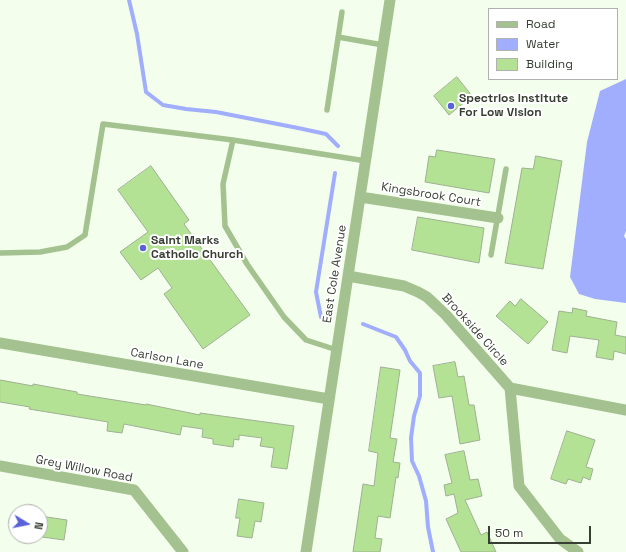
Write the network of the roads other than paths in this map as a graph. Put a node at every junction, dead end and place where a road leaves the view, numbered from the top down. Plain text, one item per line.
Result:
1 (390, 0) edge
2 (342, 12) dead end
3 (338, 37) junction
4 (384, 45) junction
5 (327, 110) dead end
6 (233, 140) junction
7 (366, 161) junction
8 (506, 169) dead end
9 (360, 197) junction
10 (498, 218) junction
11 (0, 253) edge
12 (492, 255) dead end
13 (348, 276) junction
14 (0, 343) edge
15 (337, 350) junction
16 (510, 388) junction
17 (329, 399) junction
18 (626, 410) edge
19 (0, 466) edge
20 (182, 552) edge
21 (306, 552) edge
22 (578, 552) edge

1 - 4 street, East Cole Avenue
2 - 3 lane
3 - 4 lane
3 - 5 lane
4 - 7 street, East Cole Avenue
6 - 7 lane
6 - 11 lane
6 - 15 lane
7 - 9 street, East Cole Avenue
8 - 10 lane
9 - 10 street, Kingsbrook Court
9 - 13 street, East Cole Avenue
10 - 12 lane
13 - 15 street, East Cole Avenue
13 - 16 street, Brookside Circle
14 - 17 street, Carlson Lane
15 - 17 street, East Cole Avenue
16 - 18 street
16 - 22 street
17 - 21 street, East Cole Avenue
19 - 20 street, Grey Willow Road

